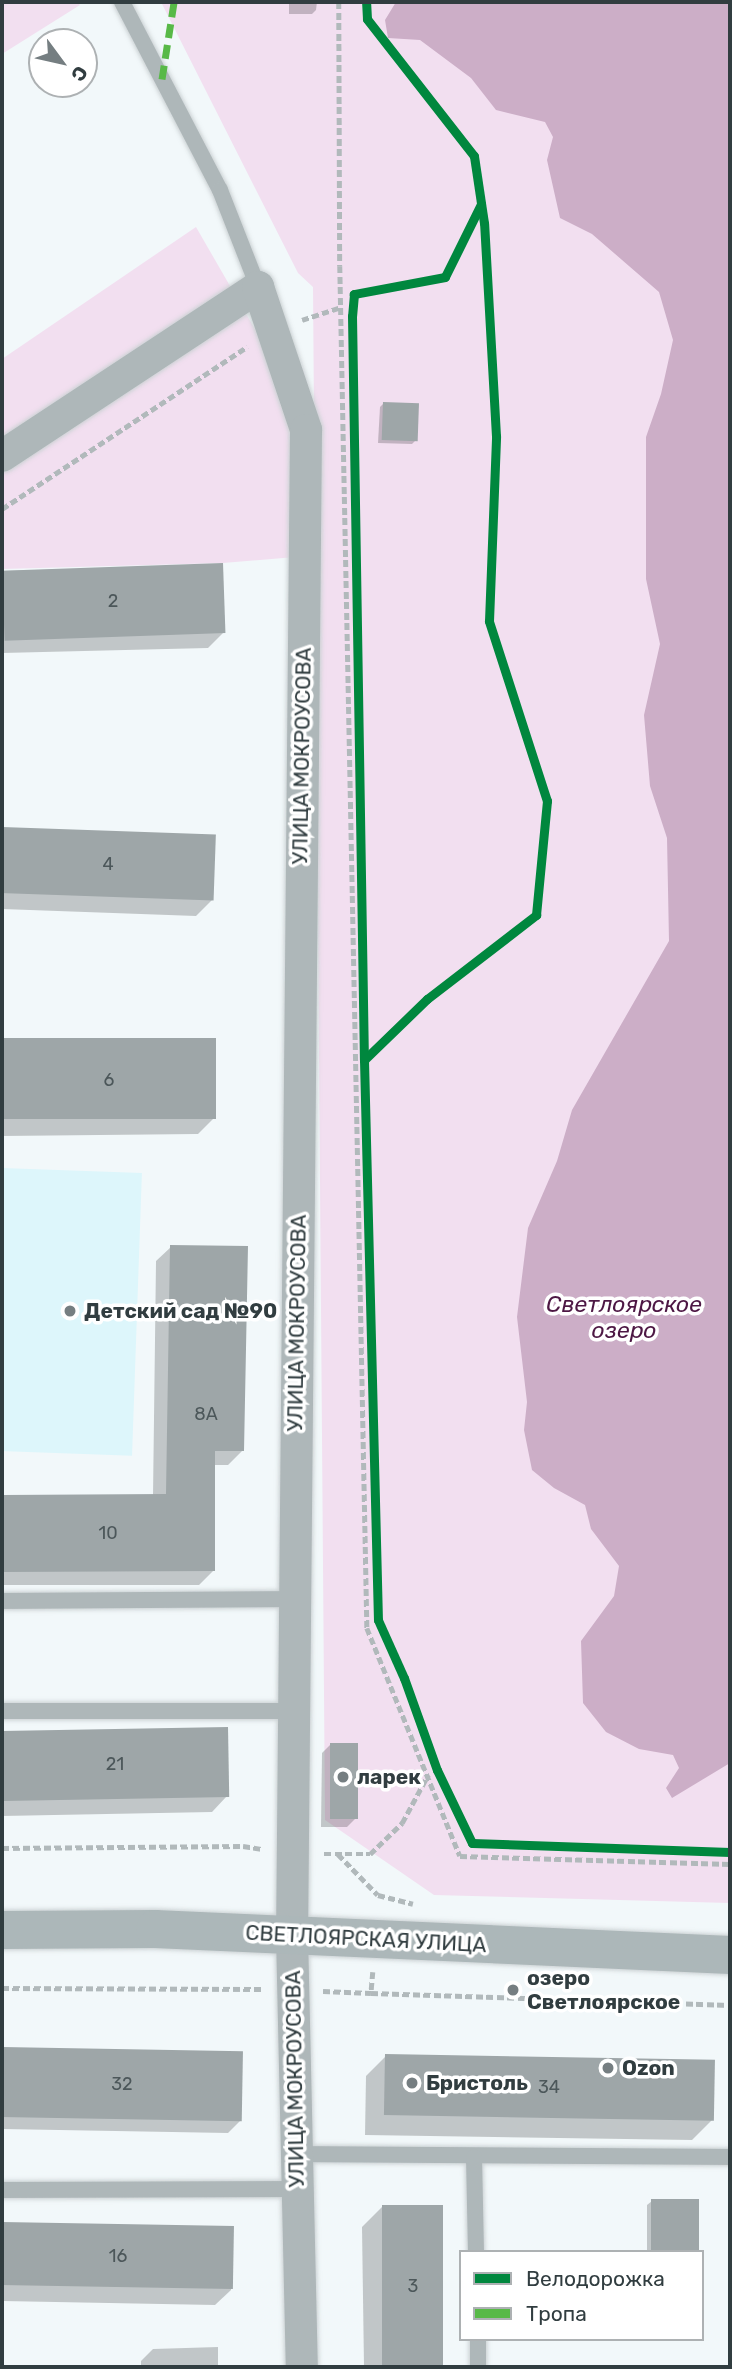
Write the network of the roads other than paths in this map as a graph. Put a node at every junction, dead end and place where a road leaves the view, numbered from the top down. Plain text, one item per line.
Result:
1 (122, 2) edge
2 (258, 287) junction
3 (2, 456) edge
4 (294, 1599) junction
5 (2, 1601) edge
6 (2, 1711) edge
7 (293, 1711) junction
8 (2, 1930) edge
9 (292, 1935) junction
10 (730, 1955) edge
11 (296, 2154) junction
12 (474, 2157) junction
13 (730, 2157) edge
14 (298, 2189) junction
15 (2, 2190) edge
16 (476, 2250) edge
17 (478, 2341) edge
18 (302, 2367) edge
19 (478, 2367) edge

1 - 2 lane
2 - 3 street
2 - 4 street, УЛИЦА МОКРОУСОВА
4 - 5 lane
4 - 7 street, УЛИЦА МОКРОУСОВА
6 - 7 lane
7 - 9 street, УЛИЦА МОКРОУСОВА
8 - 9 main road, СВЕТЛОЯРСКАЯ УЛИЦА
9 - 10 main road, СВЕТЛОЯРСКАЯ УЛИЦА
9 - 11 street, УЛИЦА МОКРОУСОВА
11 - 12 lane
11 - 14 street, УЛИЦА МОКРОУСОВА
12 - 13 lane
12 - 16 lane
14 - 15 lane
14 - 18 street, УЛИЦА МОКРОУСОВА
17 - 19 lane

